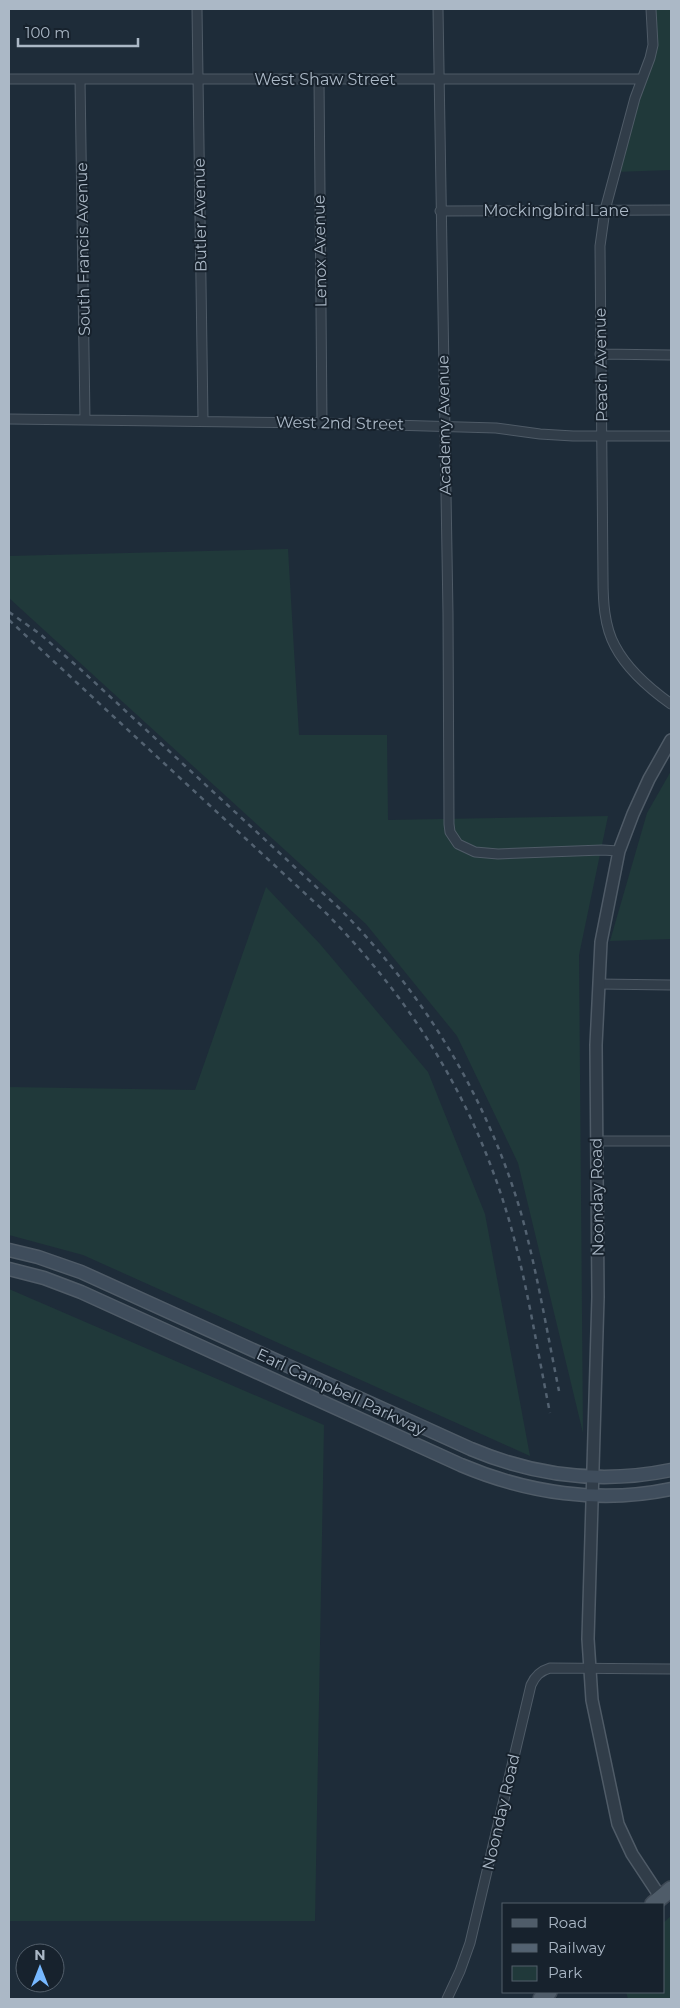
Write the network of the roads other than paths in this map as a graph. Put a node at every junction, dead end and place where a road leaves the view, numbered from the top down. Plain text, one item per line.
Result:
1 (197, 9) edge
2 (438, 9) edge
3 (651, 9) edge
4 (80, 78) junction
5 (438, 78) junction
6 (9, 79) edge
7 (198, 79) junction
8 (319, 79) junction
9 (642, 79) junction
10 (605, 210) junction
11 (671, 210) edge
12 (440, 211) junction
13 (600, 354) junction
14 (671, 354) edge
15 (9, 418) edge
16 (85, 420) junction
17 (203, 420) junction
18 (322, 422) junction
19 (444, 426) junction
20 (601, 436) junction
21 (671, 436) edge
22 (671, 704) edge
23 (671, 740) edge
24 (620, 851) junction
25 (599, 984) junction
26 (671, 984) edge
27 (596, 1141) junction
28 (671, 1142) edge
29 (9, 1250) edge
30 (9, 1269) edge
31 (671, 1470) edge
32 (594, 1478) junction
33 (671, 1489) edge
34 (594, 1496) junction
35 (589, 1668) junction
36 (671, 1669) edge
37 (662, 1897) edge
38 (447, 1999) edge

1 - 7 street, Butler Avenue
2 - 5 street, Academy Avenue
3 - 9 street, Peach Avenue
4 - 6 street, West Shaw Street
4 - 7 street, West Shaw Street
4 - 16 street, South Francis Avenue
5 - 8 street, West Shaw Street
5 - 9 street, West Shaw Street
5 - 12 street, Academy Avenue
7 - 8 street, West Shaw Street
7 - 17 street, Butler Avenue
8 - 18 street, Lenox Avenue
9 - 10 street, Peach Avenue
10 - 11 street, Mockingbird Lane
10 - 12 street, Mockingbird Lane
10 - 13 street, Peach Avenue
12 - 19 street, Academy Avenue
13 - 14 street
13 - 20 street, Peach Avenue
15 - 16 street, West 2nd Street
16 - 17 street, West 2nd Street
17 - 18 street, West 2nd Street
18 - 19 street, West 2nd Street
19 - 20 street, West 2nd Street
19 - 24 street, Academy Avenue
20 - 21 street, West 2nd Street
20 - 22 street, Peach Avenue
23 - 24 street, Noonday Road
24 - 25 street, Noonday Road
25 - 26 street
25 - 27 street, Noonday Road
27 - 28 street
27 - 32 street, Noonday Road
29 - 32 main road, Earl Campbell Parkway
30 - 34 main road, Earl Campbell Parkway
31 - 32 main road, Earl Campbell Parkway
32 - 34 street, Noonday Road
33 - 34 main road, Earl Campbell Parkway
34 - 35 street, Noonday Road
35 - 36 street
35 - 37 street, Noonday Road
35 - 38 street, Noonday Road

